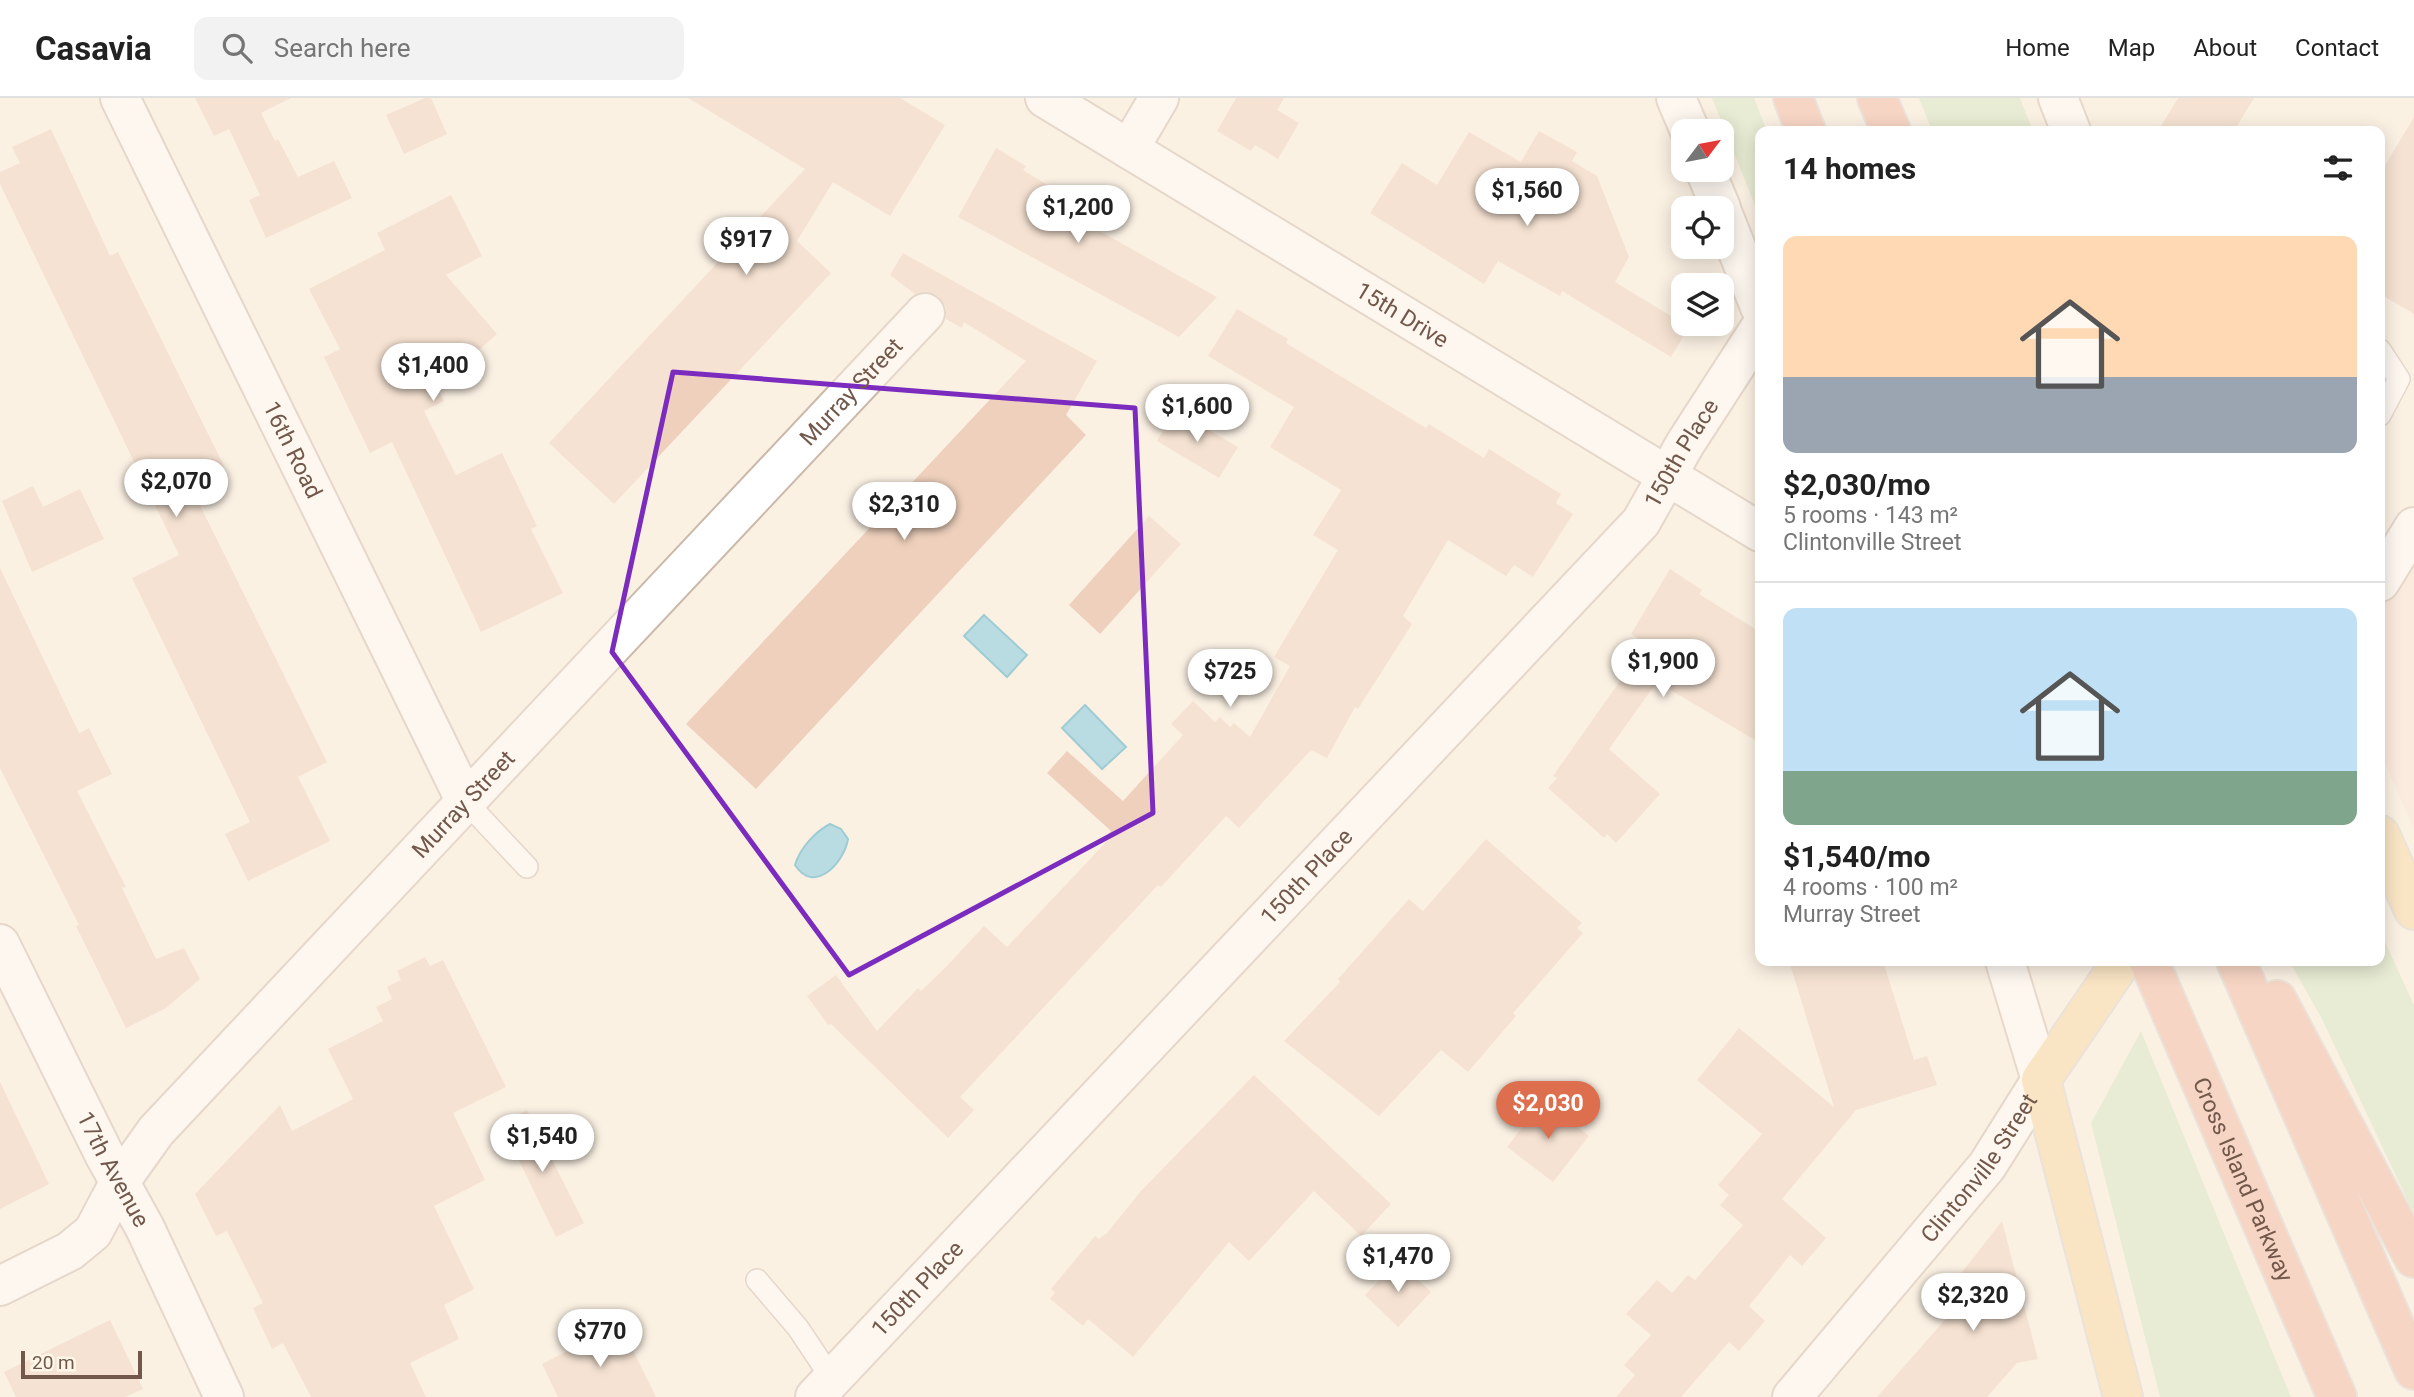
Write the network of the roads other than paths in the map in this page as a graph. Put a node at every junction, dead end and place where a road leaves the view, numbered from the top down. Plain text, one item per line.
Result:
1 (120, 98) edge
2 (1045, 98) edge
3 (1159, 98) edge
4 (1676, 98) edge
5 (1793, 98) edge
6 (1877, 98) edge
7 (2058, 98) edge
8 (1684, 119) edge
9 (1804, 126) edge
10 (1889, 126) edge
11 (2069, 126) edge
12 (1129, 149) junction
13 (1734, 242) edge
14 (1755, 295) edge
15 (925, 313) dead end
16 (1755, 336) edge
17 (2385, 358) edge
18 (2385, 406) edge
19 (1667, 475) junction
20 (2414, 527) edge
21 (1755, 529) edge
22 (2385, 574) edge
23 (466, 802) junction
24 (2385, 846) edge
25 (527, 867) dead end
26 (2414, 910) edge
27 (0, 944) edge
28 (2007, 966) edge
29 (2151, 966) edge
30 (2238, 966) edge
31 (2259, 966) edge
32 (2114, 972) edge
33 (2041, 1080) junction
34 (119, 1183) junction
35 (2414, 1258) edge
36 (757, 1280) dead end
37 (0, 1286) edge
38 (2414, 1370) edge
39 (824, 1388) edge
40 (224, 1397) edge
41 (1793, 1397) edge
42 (2123, 1397) edge
43 (2337, 1397) edge

1 - 23 street, 16th Road
2 - 12 street, 15th Drive
3 - 12 street
4 - 8 street
5 - 9 highway
6 - 10 highway
7 - 11 street
12 - 19 street, 15th Drive
13 - 14 street
15 - 23 street, Murray Street
16 - 19 street, 150th Place
17 - 18 lane
19 - 21 street, 15th Drive
19 - 39 street, 150th Place
20 - 22 street
23 - 25 lane
23 - 34 street, Murray Street
24 - 26 main road
27 - 34 street, 17th Avenue
28 - 33 street
29 - 43 highway, Cross Island Parkway
30 - 38 highway
31 - 35 highway
32 - 33 main road, Clintonville Street
33 - 41 street, Clintonville Street
33 - 42 main road
34 - 37 street, Murray Street
34 - 40 street, 17th Avenue
36 - 39 lane

